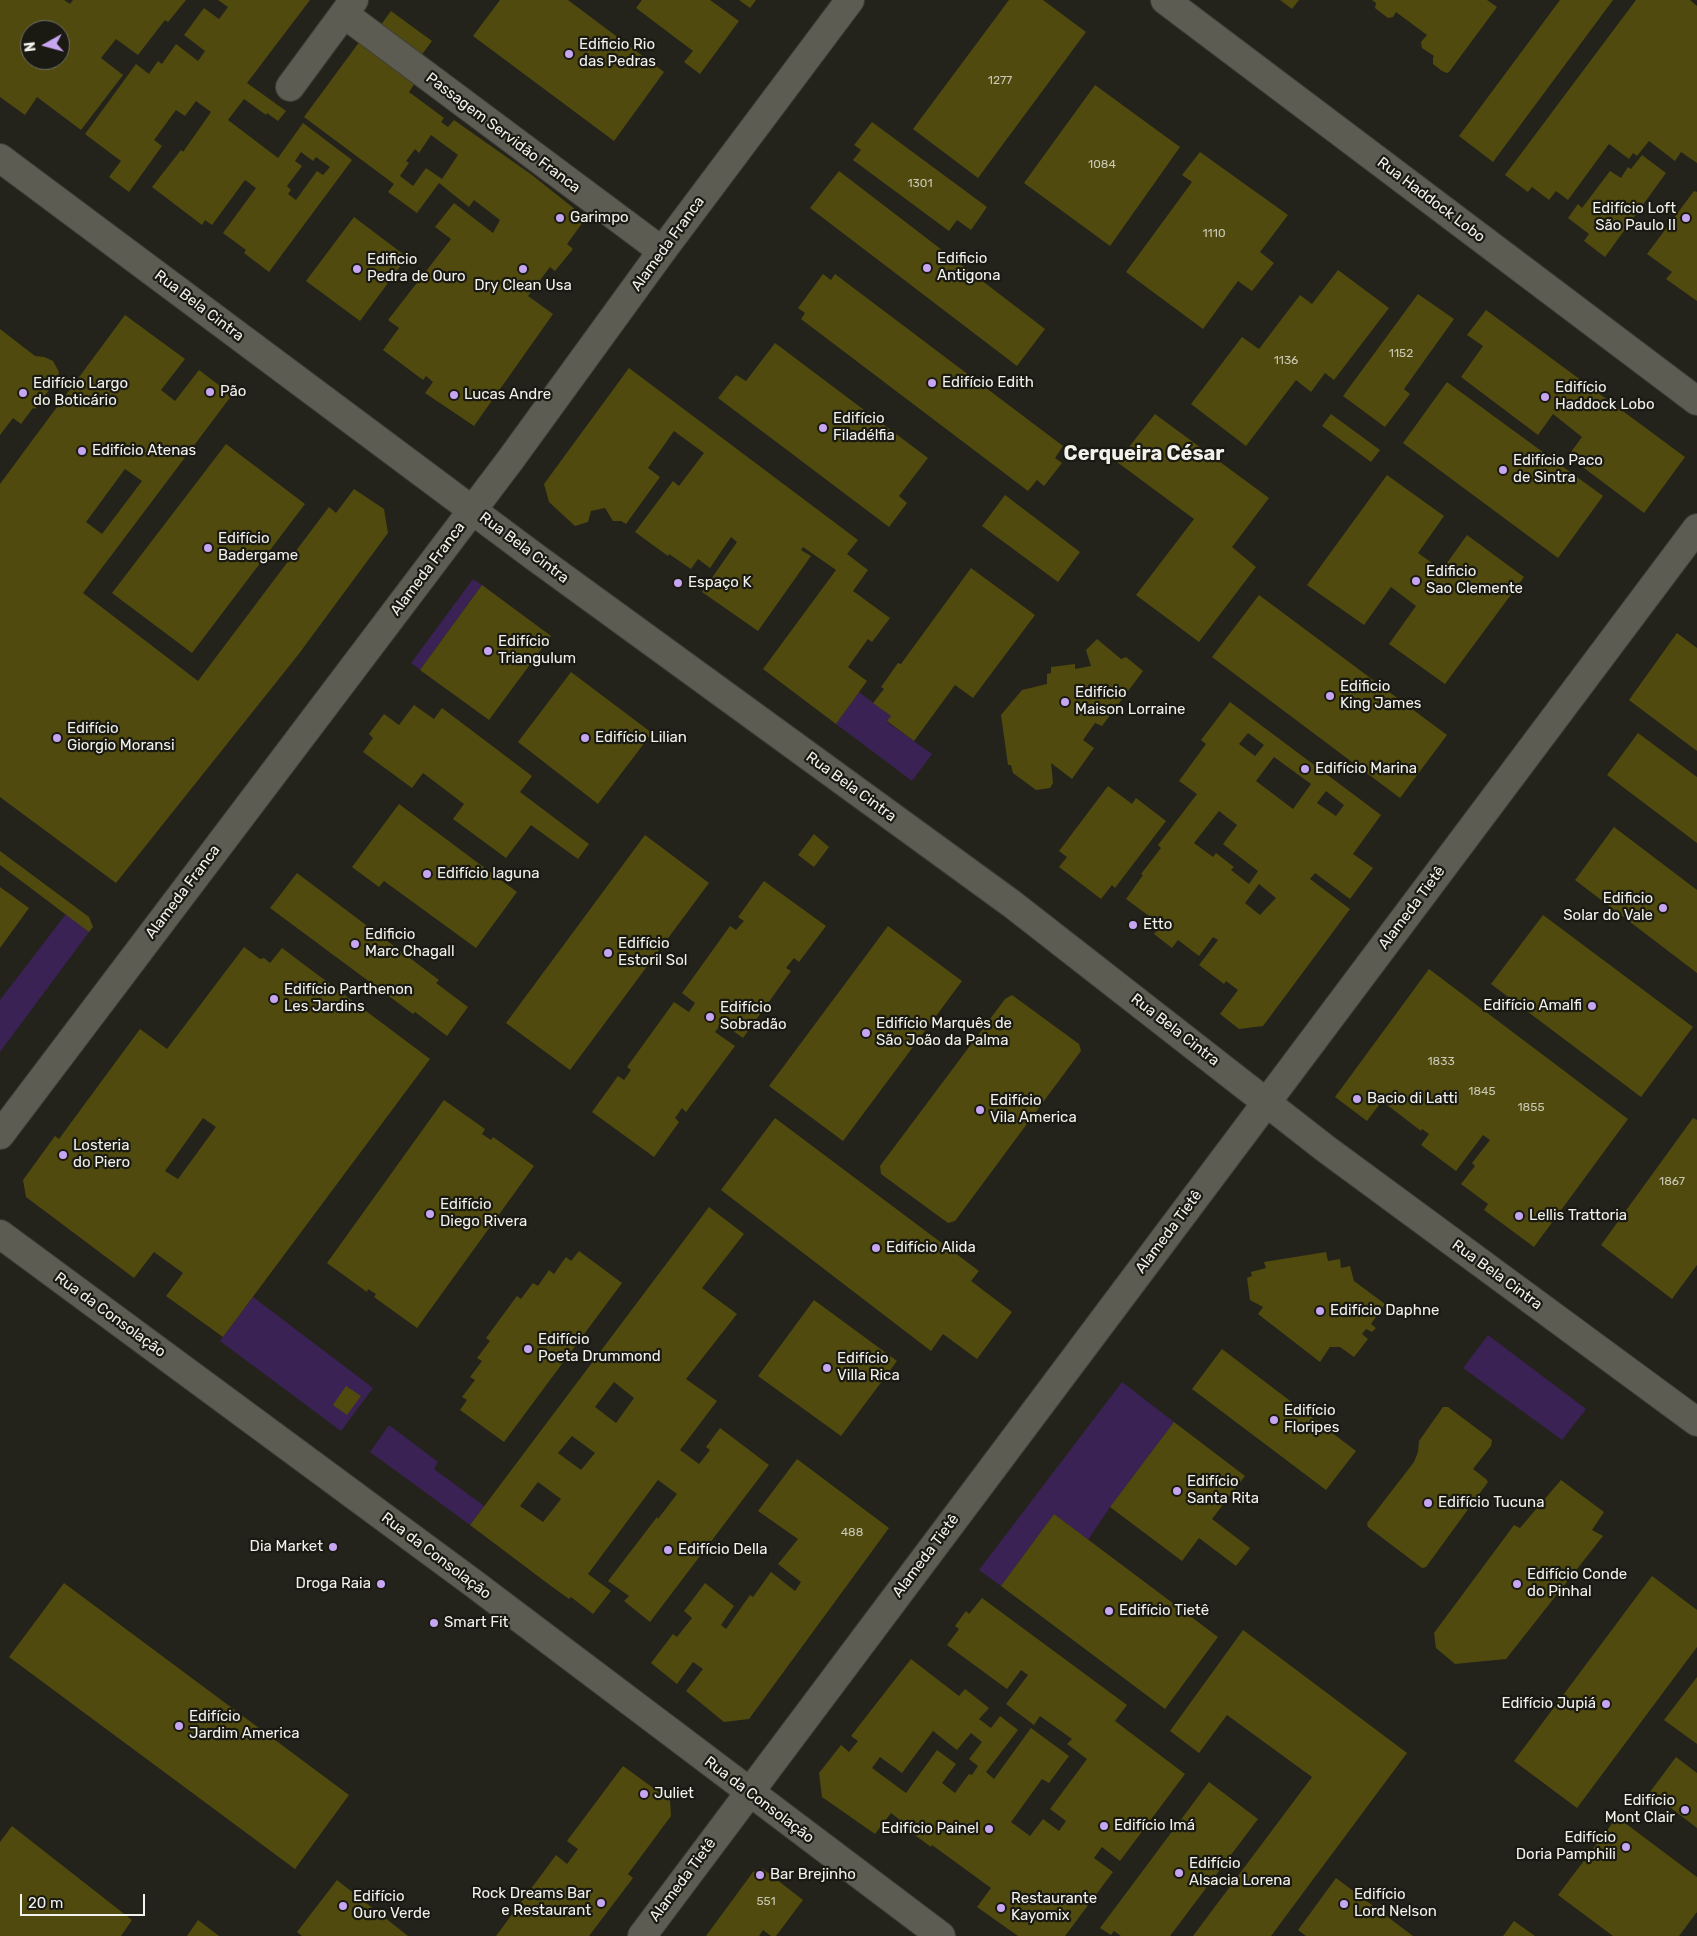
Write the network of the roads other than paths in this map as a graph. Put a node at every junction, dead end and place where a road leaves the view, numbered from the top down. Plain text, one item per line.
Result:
1 (850, 0) edge
2 (1165, 0) edge
3 (349, 7) edge
4 (290, 87) dead end
5 (0, 158) edge
6 (662, 250) junction
7 (1697, 401) edge
8 (472, 510) junction
9 (1697, 528) edge
10 (1266, 1102) junction
11 (0, 1135) edge
12 (0, 1234) edge
13 (1697, 1422) edge
14 (749, 1792) junction
15 (642, 1936) edge
16 (941, 1936) edge

1 - 6 street, Alameda Franca
2 - 7 street, Rua Haddock Lobo
3 - 4 street
3 - 6 street, Passagem Servidão Franca
5 - 8 street, Rua Bela Cintra
6 - 8 street, Alameda Franca
8 - 10 street, Rua Bela Cintra
8 - 11 street, Alameda Franca
9 - 10 street, Alameda Tietê
10 - 13 street, Rua Bela Cintra
10 - 14 street, Alameda Tietê
12 - 14 street, Rua da Consolação
14 - 15 street, Alameda Tietê
14 - 16 street, Rua da Consolação

